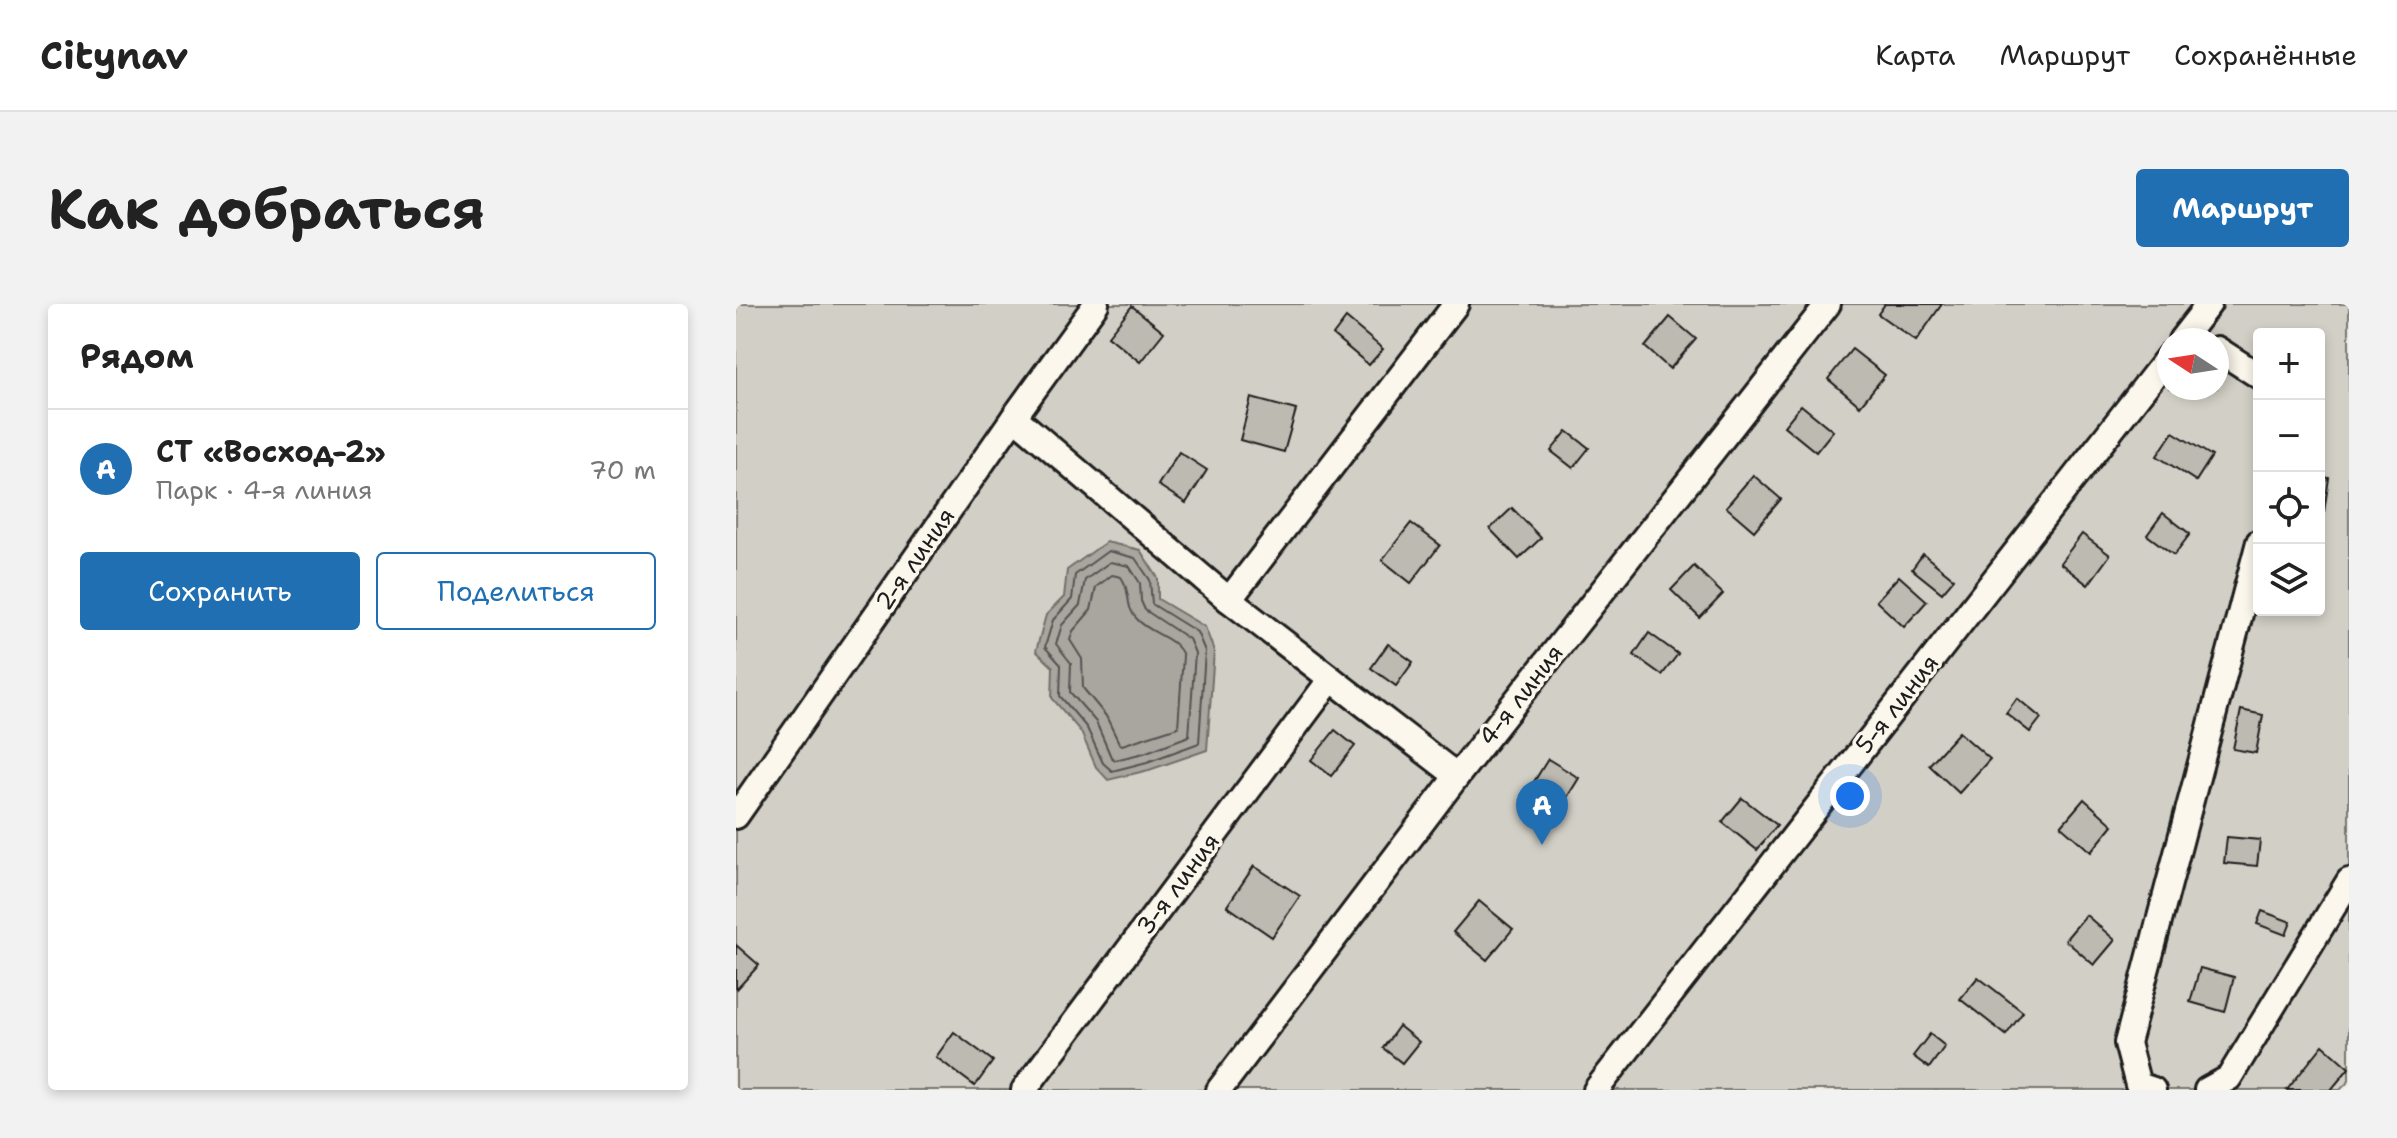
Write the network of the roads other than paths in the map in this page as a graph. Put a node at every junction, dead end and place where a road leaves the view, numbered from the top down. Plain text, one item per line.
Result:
1 (1096, 304) edge
2 (1456, 304) edge
3 (1828, 304) edge
4 (2209, 304) edge
5 (2196, 328) edge
6 (2229, 357) edge
7 (2157, 371) edge
8 (2253, 372) edge
9 (1014, 417) junction
10 (2258, 544) edge
11 (1229, 600) junction
12 (1331, 679) junction
13 (1457, 776) junction
14 (736, 816) edge
15 (2349, 881) edge
16 (1024, 1090) edge
17 (1219, 1090) edge
18 (1596, 1090) edge
19 (2153, 1090) edge
20 (2207, 1090) edge

1 - 9 street, 2-я линия
2 - 11 street
3 - 13 street, 4-я линия
4 - 5 street
6 - 8 street
7 - 18 street, 5-я линия
9 - 11 street
9 - 14 street, 2-я линия
10 - 19 street
11 - 12 street
12 - 13 street
12 - 16 street, 3-я линия
13 - 17 street, 4-я линия
15 - 20 street

